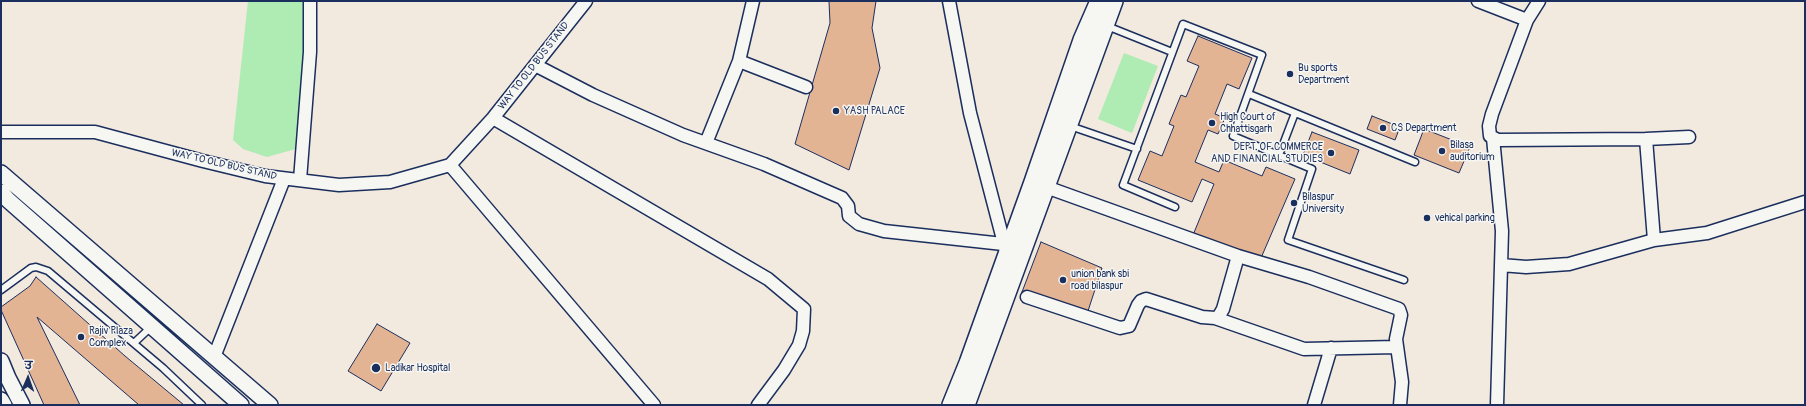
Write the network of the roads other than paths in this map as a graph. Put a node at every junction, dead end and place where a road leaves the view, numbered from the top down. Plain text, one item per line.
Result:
1 (310, 1) edge
2 (586, 1) edge
3 (753, 1) edge
4 (949, 1) edge
5 (1099, 1) edge
6 (1114, 1) edge
7 (1478, 1) edge
8 (1539, 1) edge
9 (1527, 20) junction
10 (1098, 23) junction
11 (1172, 52) junction
12 (739, 61) junction
13 (535, 65) junction
14 (806, 87) dead end
15 (1249, 94) junction
16 (1295, 113) junction
17 (493, 118) junction
18 (1068, 125) junction
19 (1, 132) edge
20 (1689, 137) dead end
21 (1493, 138) junction
22 (1646, 139) junction
23 (706, 143) junction
24 (1137, 149) junction
25 (1279, 155) junction
26 (1415, 162) dead end
27 (450, 165) junction
28 (1, 173) edge
29 (284, 178) junction
30 (300, 180) junction
31 (1046, 187) junction
32 (1, 192) edge
33 (1805, 202) edge
34 (1175, 206) dead end
35 (1654, 240) junction
36 (1005, 248) junction
37 (1238, 256) junction
38 (1501, 264) junction
39 (1404, 280) dead end
40 (1, 290) edge
41 (1027, 297) dead end
42 (1215, 318) junction
43 (151, 327) junction
44 (134, 343) junction
45 (1396, 347) junction
46 (1331, 348) junction
47 (214, 357) junction
48 (1, 361) edge
49 (1, 400) edge
50 (4, 405) edge
51 (22, 405) edge
52 (202, 405) edge
53 (241, 405) edge
54 (270, 405) edge
55 (654, 405) edge
56 (758, 405) edge
57 (951, 405) edge
58 (966, 405) edge
59 (1314, 405) edge
60 (1400, 405) edge
61 (1497, 405) edge

1 - 30 street
2 - 13 street, WAY TO OLD BUS STAND
3 - 12 street
4 - 36 street
5 - 10 main road
6 - 10 main road
7 - 9 street
8 - 9 street
9 - 21 street
10 - 11 lane
10 - 18 main road
10 - 36 main road
11 - 15 lane
11 - 24 lane
12 - 14 street
12 - 23 street
13 - 17 street, WAY TO OLD BUS STAND
13 - 23 street
15 - 16 lane
15 - 25 lane
16 - 25 lane
16 - 26 lane
17 - 27 street, WAY TO OLD BUS STAND
17 - 56 street
18 - 24 lane
18 - 31 main road
19 - 29 street, WAY TO OLD BUS STAND
20 - 22 street
21 - 22 street
21 - 38 street
22 - 35 street
23 - 36 street
24 - 34 lane
25 - 39 lane
27 - 30 street, WAY TO OLD BUS STAND
27 - 55 street
28 - 47 street
29 - 30 street, WAY TO OLD BUS STAND
29 - 47 street
31 - 37 street
31 - 58 main road
32 - 43 street
33 - 35 street
35 - 38 street
36 - 57 main road
37 - 42 street
37 - 45 street
38 - 61 street
40 - 44 lane
41 - 42 street
42 - 46 street
43 - 44 lane
43 - 53 street
44 - 52 lane
45 - 46 street
45 - 60 street
46 - 59 street
47 - 54 street
48 - 51 street
49 - 50 street

